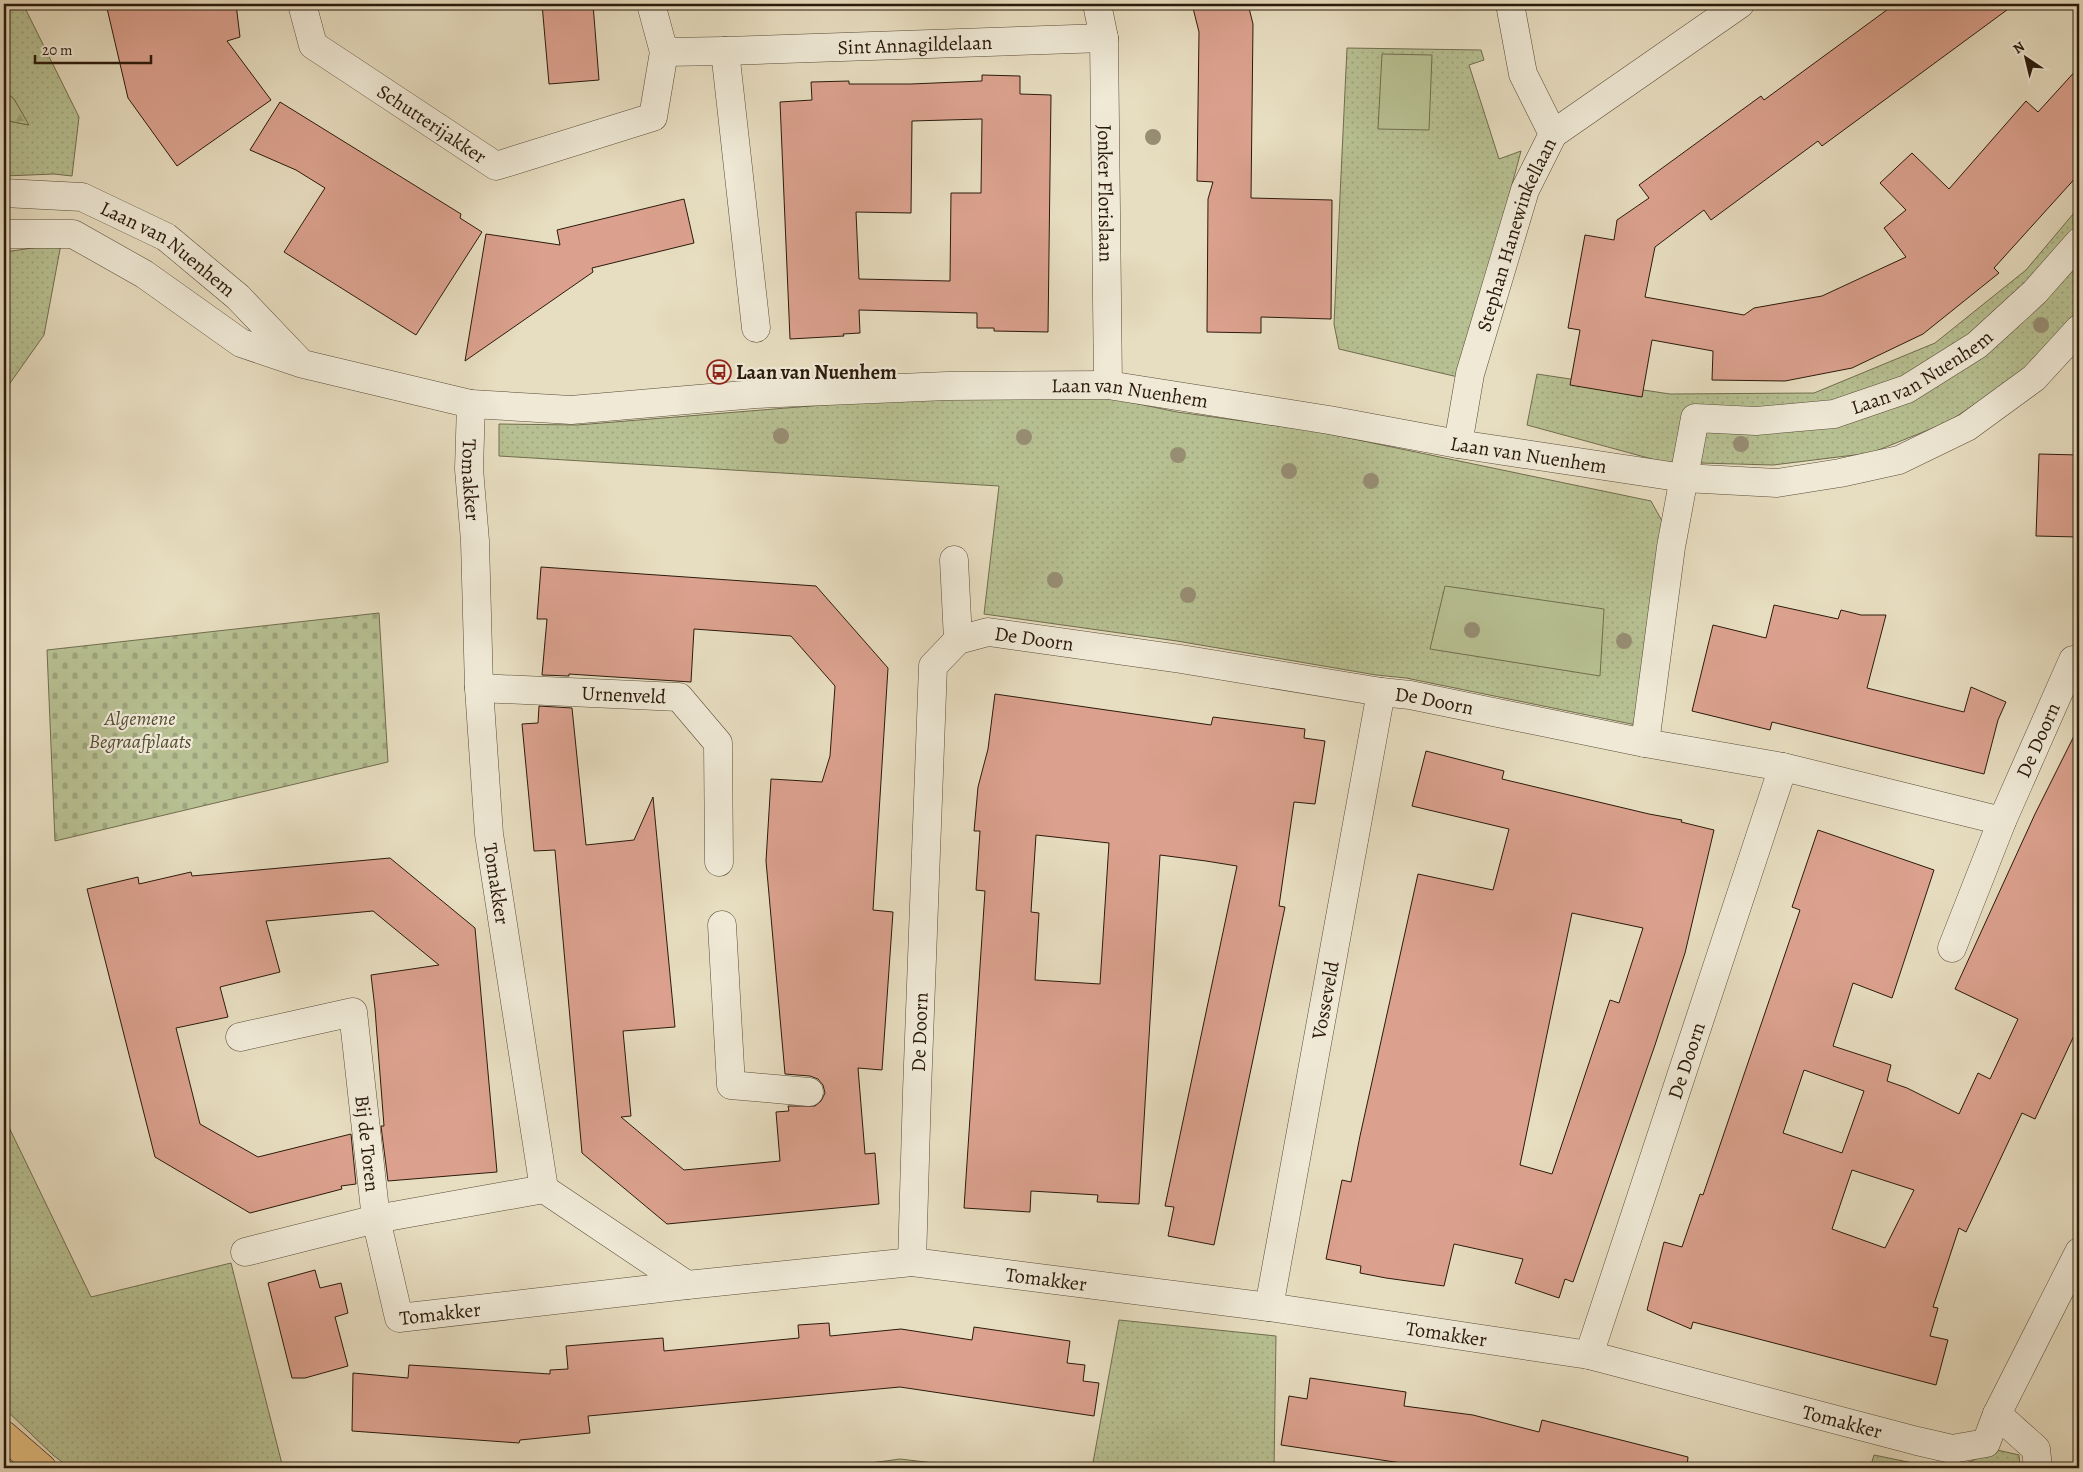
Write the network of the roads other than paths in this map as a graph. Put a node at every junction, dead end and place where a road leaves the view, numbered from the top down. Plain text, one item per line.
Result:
1 (302, 4) edge
2 (652, 4) edge
3 (1097, 4) edge
4 (1510, 4) edge
5 (1740, 4) edge
6 (1104, 38) junction
7 (725, 51) junction
8 (664, 52) junction
9 (1553, 134) junction
10 (4, 193) edge
11 (4, 234) edge
12 (2079, 242) edge
13 (756, 328) dead end
14 (2079, 329) edge
15 (303, 364) junction
16 (1108, 385) junction
17 (471, 404) junction
18 (1458, 444) junction
19 (1684, 478) junction
20 (954, 560) dead end
21 (958, 640) junction
22 (2073, 660) dead end
23 (479, 688) junction
24 (1380, 692) junction
25 (1645, 743) junction
26 (1783, 767) junction
27 (2002, 821) junction
28 (719, 862) dead end
29 (722, 925) dead end
30 (1952, 948) dead end
31 (240, 1037) dead end
32 (809, 1092) dead end
33 (544, 1189) junction
34 (376, 1219) junction
35 (245, 1252) dead end
36 (2079, 1252) edge
37 (912, 1262) junction
38 (686, 1284) junction
39 (1269, 1307) junction
40 (1589, 1355) junction
41 (1997, 1414) junction
42 (4, 1435) edge
43 (42, 1468) edge
44 (2038, 1468) edge

1 - 8 street, Schutterijakker
2 - 8 street
3 - 6 street, Jonker Florislaan
4 - 9 street, Stephan Hanewinkellaan
5 - 9 street
6 - 7 street, Sint Annagildelaan
6 - 16 street, Jonker Florislaan
7 - 8 street, Sint Annagildelaan
7 - 13 street
9 - 18 street, Stephan Hanewinkellaan
10 - 15 street, Laan van Nuenhem
11 - 15 street, Laan van Nuenhem
12 - 19 street, Laan van Nuenhem
14 - 19 street, Laan van Nuenhem
15 - 17 street, Laan van Nuenhem
16 - 17 street, Laan van Nuenhem
16 - 18 street, Laan van Nuenhem
17 - 23 street, Tomakker
18 - 19 street, Laan van Nuenhem
19 - 25 street
20 - 21 street
21 - 24 street, De Doorn
21 - 37 street, De Doorn
22 - 27 street, De Doorn
23 - 28 street, Urnenveld
23 - 33 street, Tomakker
24 - 25 street, De Doorn
24 - 39 street, Vosseveld
25 - 26 street, De Doorn
26 - 27 street, De Doorn
26 - 40 street, De Doorn
27 - 30 street, De Doorn
29 - 32 street
31 - 34 street, Bij de Toren
33 - 34 street, Bij de Toren
33 - 38 street
34 - 35 street
34 - 38 street, Tomakker
36 - 41 street, Tomakker
37 - 38 street, Tomakker
37 - 39 street, Tomakker
39 - 40 street, Tomakker
40 - 41 street, Tomakker
41 - 44 street
42 - 43 main road

